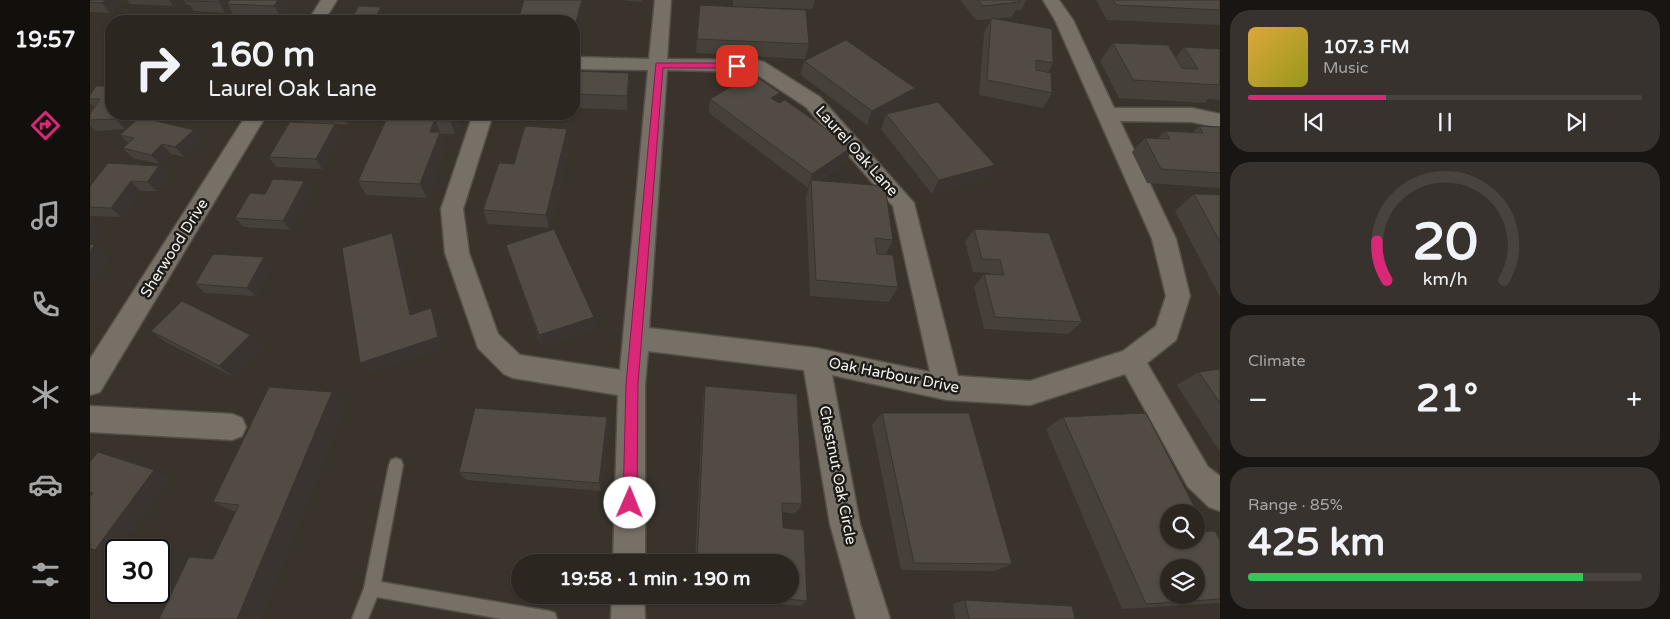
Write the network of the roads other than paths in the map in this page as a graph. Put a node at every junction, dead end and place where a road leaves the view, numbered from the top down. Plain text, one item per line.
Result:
1 (329, 0) edge
2 (663, 0) edge
3 (1052, 0) edge
4 (320, 15) edge
5 (580, 63) edge
6 (659, 65) junction
7 (1106, 114) junction
8 (253, 120) edge
9 (482, 120) edge
10 (1220, 121) edge
11 (636, 338) junction
12 (816, 360) junction
13 (1131, 360) junction
14 (90, 383) edge
15 (632, 384) junction
16 (946, 388) junction
17 (90, 419) edge
18 (232, 427) dead end
19 (396, 464) dead end
20 (1220, 496) edge
21 (629, 554) edge
22 (372, 588) junction
23 (628, 604) edge
24 (360, 619) edge
25 (549, 619) edge
26 (628, 619) edge
27 (873, 619) edge

1 - 4 street
2 - 6 street
3 - 7 street, Oak Harbour Drive
5 - 6 street, Laurel Oak Lane
6 - 11 street
6 - 16 street, Laurel Oak Lane
7 - 10 street
7 - 13 street, Oak Harbour Drive
8 - 14 street, Sherwood Drive
9 - 15 street
11 - 12 street, Oak Harbour Drive
11 - 15 street
12 - 16 street, Oak Harbour Drive
12 - 27 street, Chestnut Oak Circle
13 - 16 street, Oak Harbour Drive
13 - 20 street
15 - 21 street
17 - 18 street
19 - 22 lane
22 - 24 lane
22 - 25 lane
23 - 26 street

